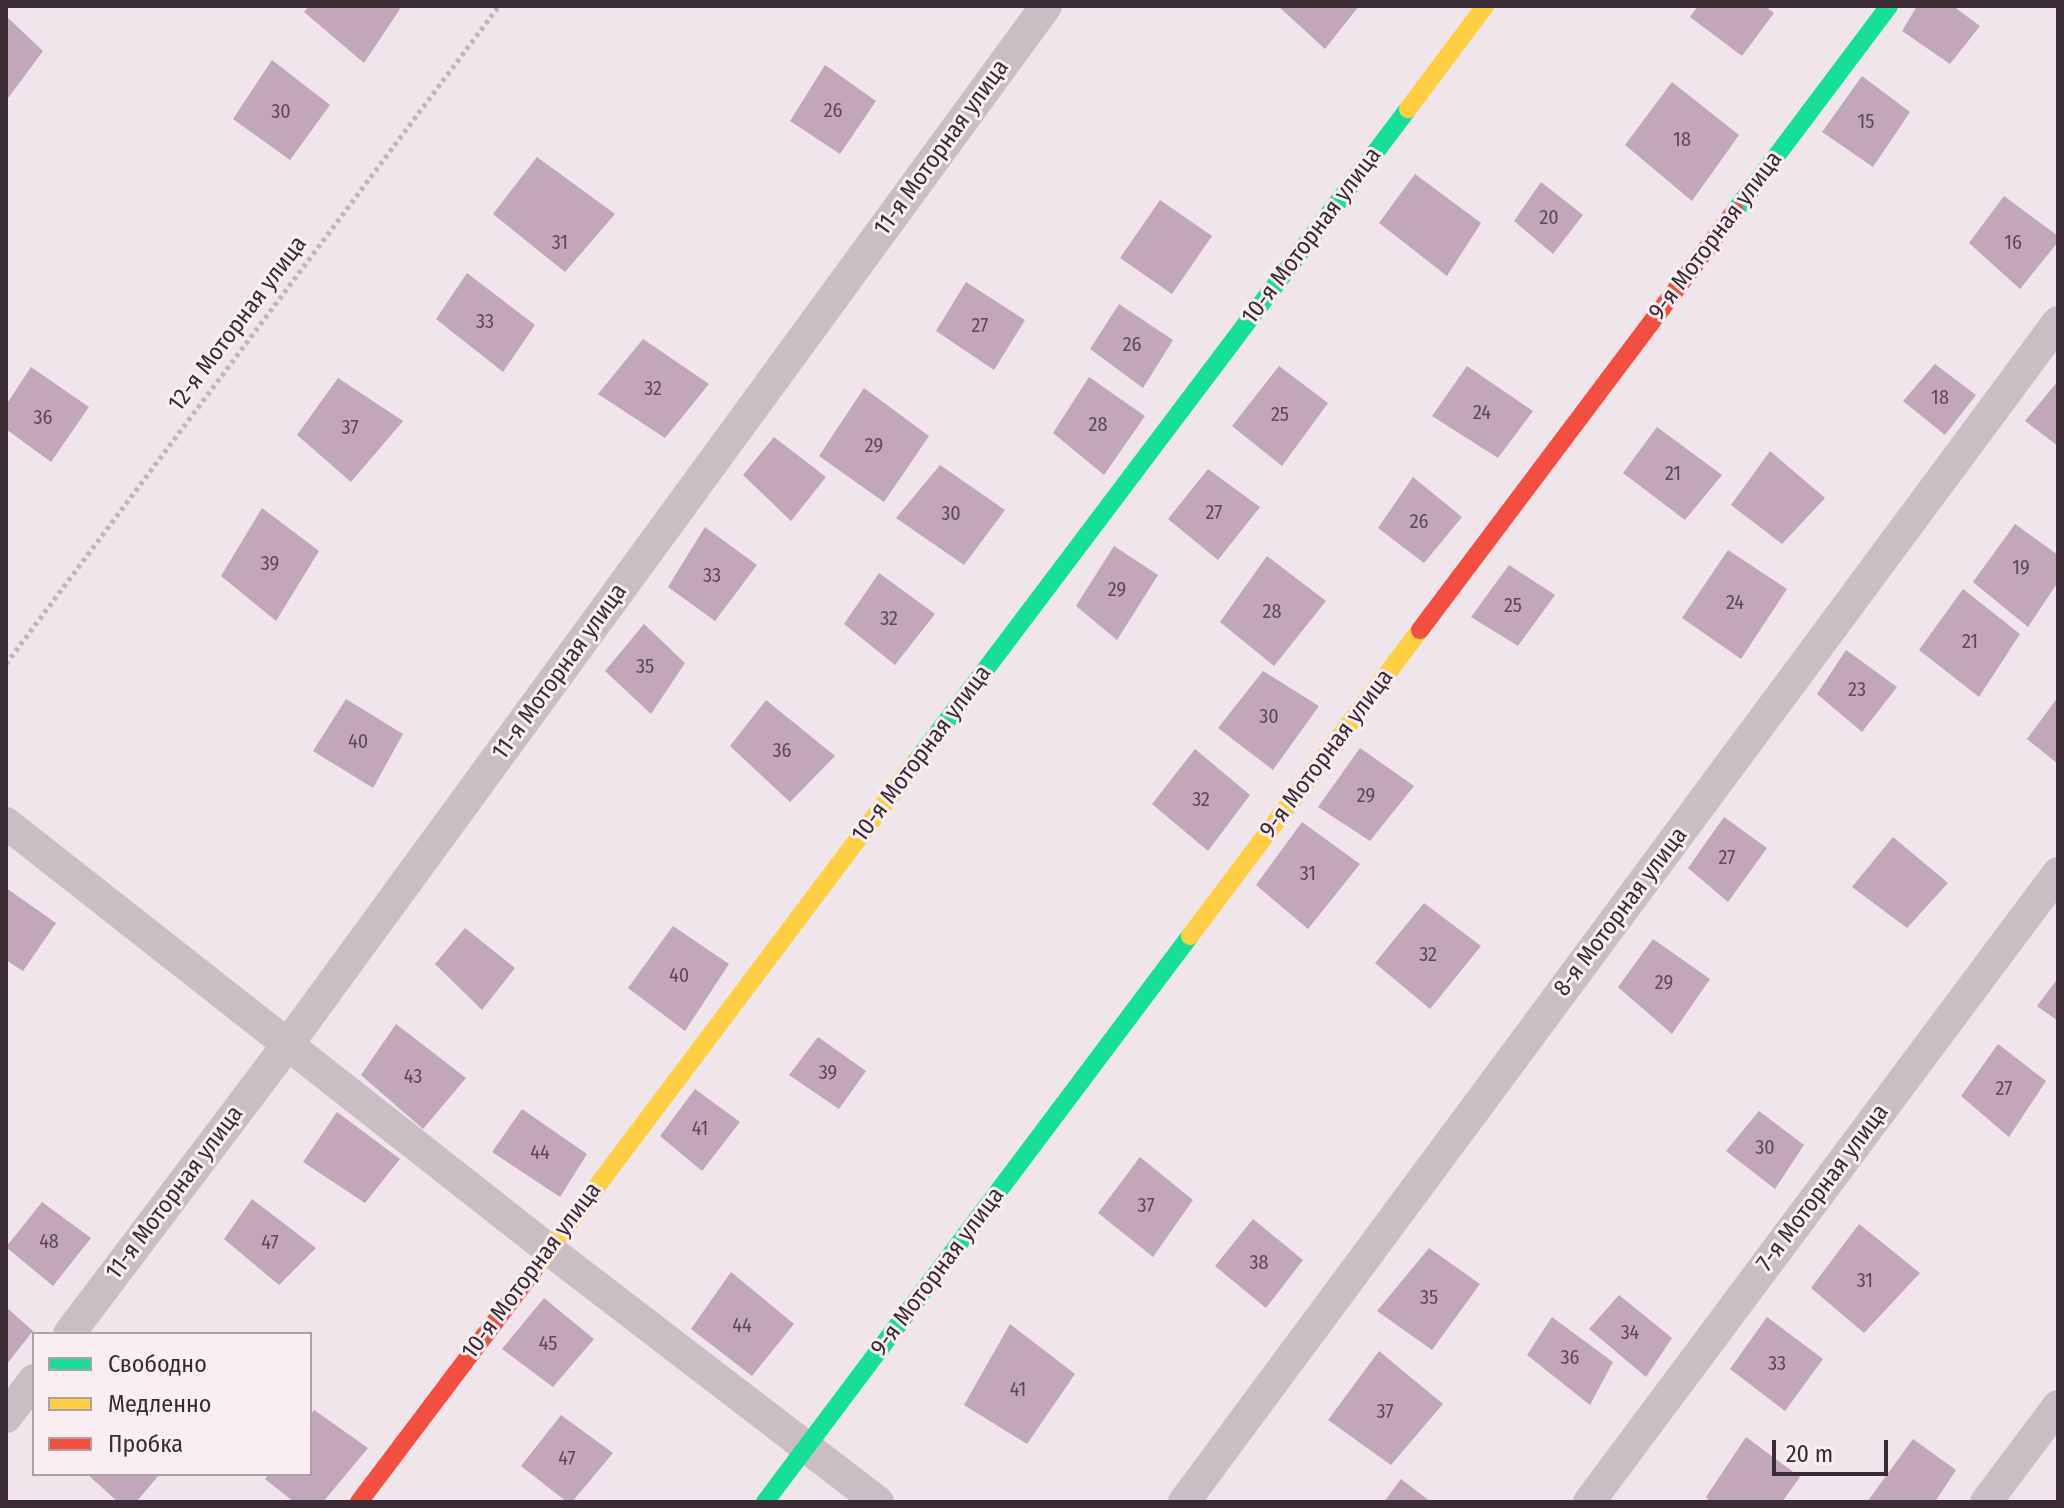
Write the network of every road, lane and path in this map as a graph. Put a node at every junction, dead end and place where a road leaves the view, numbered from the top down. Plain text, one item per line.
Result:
1 (499, 6) edge
2 (1046, 6) edge
3 (1485, 6) edge
4 (1889, 6) edge
5 (2058, 322) edge
6 (6, 664) edge
7 (6, 823) edge
8 (2058, 873) edge
9 (288, 1044) junction
10 (548, 1249) junction
11 (71, 1332) edge
12 (32, 1383) edge
13 (2058, 1406) edge
14 (6, 1417) edge
15 (805, 1449) junction
16 (359, 1502) edge
17 (765, 1502) edge
18 (878, 1502) edge
19 (1184, 1502) edge
20 (1589, 1502) edge
21 (1986, 1502) edge

1 - 6 path, 12-я Моторная улица
2 - 9 street, 11-я Моторная улица
3 - 10 street, 10-я Моторная улица
4 - 15 street, 9-я Моторная улица
5 - 19 street, 8-я Моторная улица
7 - 9 street
8 - 20 street, 7-я Моторная улица
9 - 10 street
9 - 11 street, 11-я Моторная улица
10 - 15 street
10 - 16 street, 10-я Моторная улица
12 - 14 street
13 - 21 street
15 - 17 street, 9-я Моторная улица
15 - 18 street

